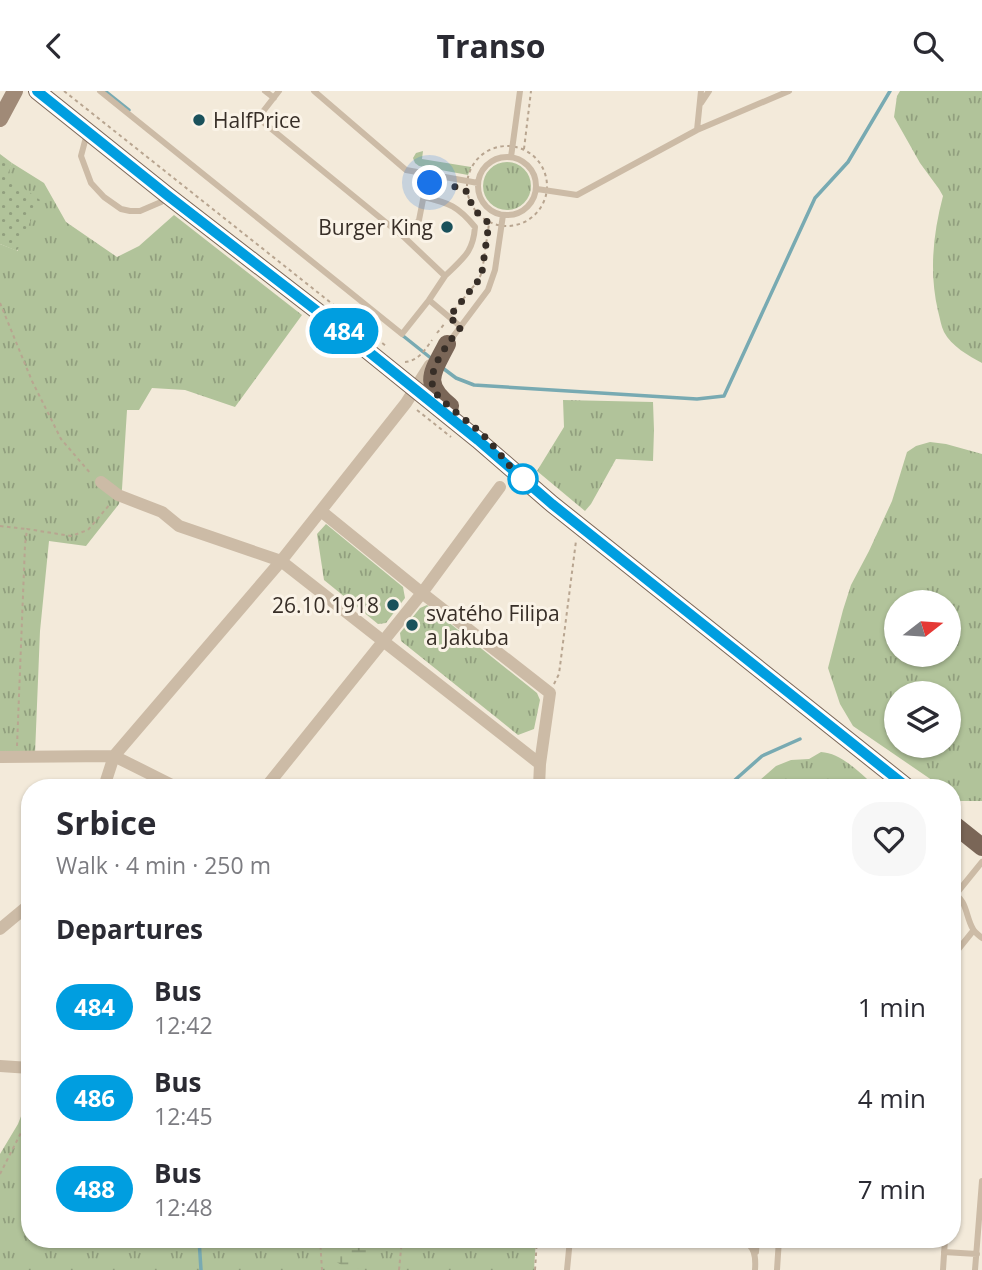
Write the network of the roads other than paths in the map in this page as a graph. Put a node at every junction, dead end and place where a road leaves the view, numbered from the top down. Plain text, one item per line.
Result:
1 (15, 91) edge
2 (37, 91) edge
3 (100, 91) edge
4 (265, 91) edge
5 (279, 91) edge
6 (314, 91) edge
7 (520, 91) edge
8 (701, 91) edge
9 (709, 91) edge
10 (789, 91) edge
11 (772, 94) edge
12 (274, 97) junction
13 (699, 105) junction
14 (0, 119) edge
15 (697, 130) junction
16 (91, 134) junction
17 (511, 156) junction
18 (428, 174) junction
19 (478, 183) junction
20 (537, 190) junction
21 (167, 195) junction
22 (424, 197) junction
23 (503, 215) junction
24 (405, 238) junction
25 (445, 276) junction
26 (429, 300) junction
27 (461, 327) junction
28 (438, 355) junction
29 (414, 389) junction
30 (519, 475) junction
31 (101, 482) road end
32 (500, 487) dead end
33 (321, 511) junction
34 (281, 561) junction
35 (422, 593) junction
36 (384, 640) junction
37 (114, 756) junction
38 (0, 757) edge
39 (540, 764) junction
40 (107, 779) edge
41 (160, 779) edge
42 (272, 779) edge
43 (539, 779) edge
44 (897, 779) edge
45 (961, 830) edge
46 (982, 847) edge
47 (982, 862) edge
48 (961, 885) edge
49 (961, 900) edge
50 (21, 912) edge
51 (0, 929) edge
52 (973, 931) junction
53 (982, 937) edge
54 (961, 946) edge
55 (0, 1066) edge
56 (21, 1068) edge
57 (982, 1181) edge
58 (980, 1232) edge
59 (569, 1248) edge
60 (753, 1248) edge
61 (756, 1248) edge
62 (778, 1248) edge
63 (944, 1248) edge
64 (944, 1252) junction
65 (976, 1254) junction
66 (756, 1257) junction
67 (567, 1270) edge
68 (755, 1270) edge
69 (777, 1270) edge
70 (943, 1270) edge
71 (975, 1270) edge

1 - 14 street
2 - 16 main road
3 - 26 lane
4 - 12 lane
5 - 12 lane
6 - 18 lane
7 - 17 lane
8 - 13 lane
9 - 13 lane
10 - 11 lane
11 - 15 lane
12 - 24 lane
13 - 15 lane
15 - 20 lane
16 - 21 main road
16 - 21 lane
17 - 19 lane
17 - 20 lane
18 - 19 lane
18 - 22 lane
19 - 23 lane
20 - 23 lane
21 - 29 main road
22 - 24 lane
22 - 25 lane
23 - 27 lane
24 - 25 lane
25 - 26 lane
26 - 27 lane
27 - 28 lane
28 - 29 street
28 - 30 main road
29 - 30 main road
29 - 33 street
30 - 44 main road
31 - 34 street
32 - 35 street
33 - 34 street
33 - 35 street
34 - 36 street
34 - 37 street
35 - 36 street
35 - 39 street
36 - 39 street
36 - 42 street
37 - 38 street
37 - 40 street
37 - 41 street
39 - 43 street
45 - 46 main road
47 - 48 lane
49 - 52 lane
50 - 51 street
52 - 53 lane
52 - 54 lane
55 - 56 street
57 - 58 lane
58 - 65 lane
59 - 67 lane
60 - 66 lane
61 - 66 lane
62 - 69 lane
63 - 64 lane
64 - 65 lane
64 - 70 lane
65 - 71 lane
66 - 68 lane

